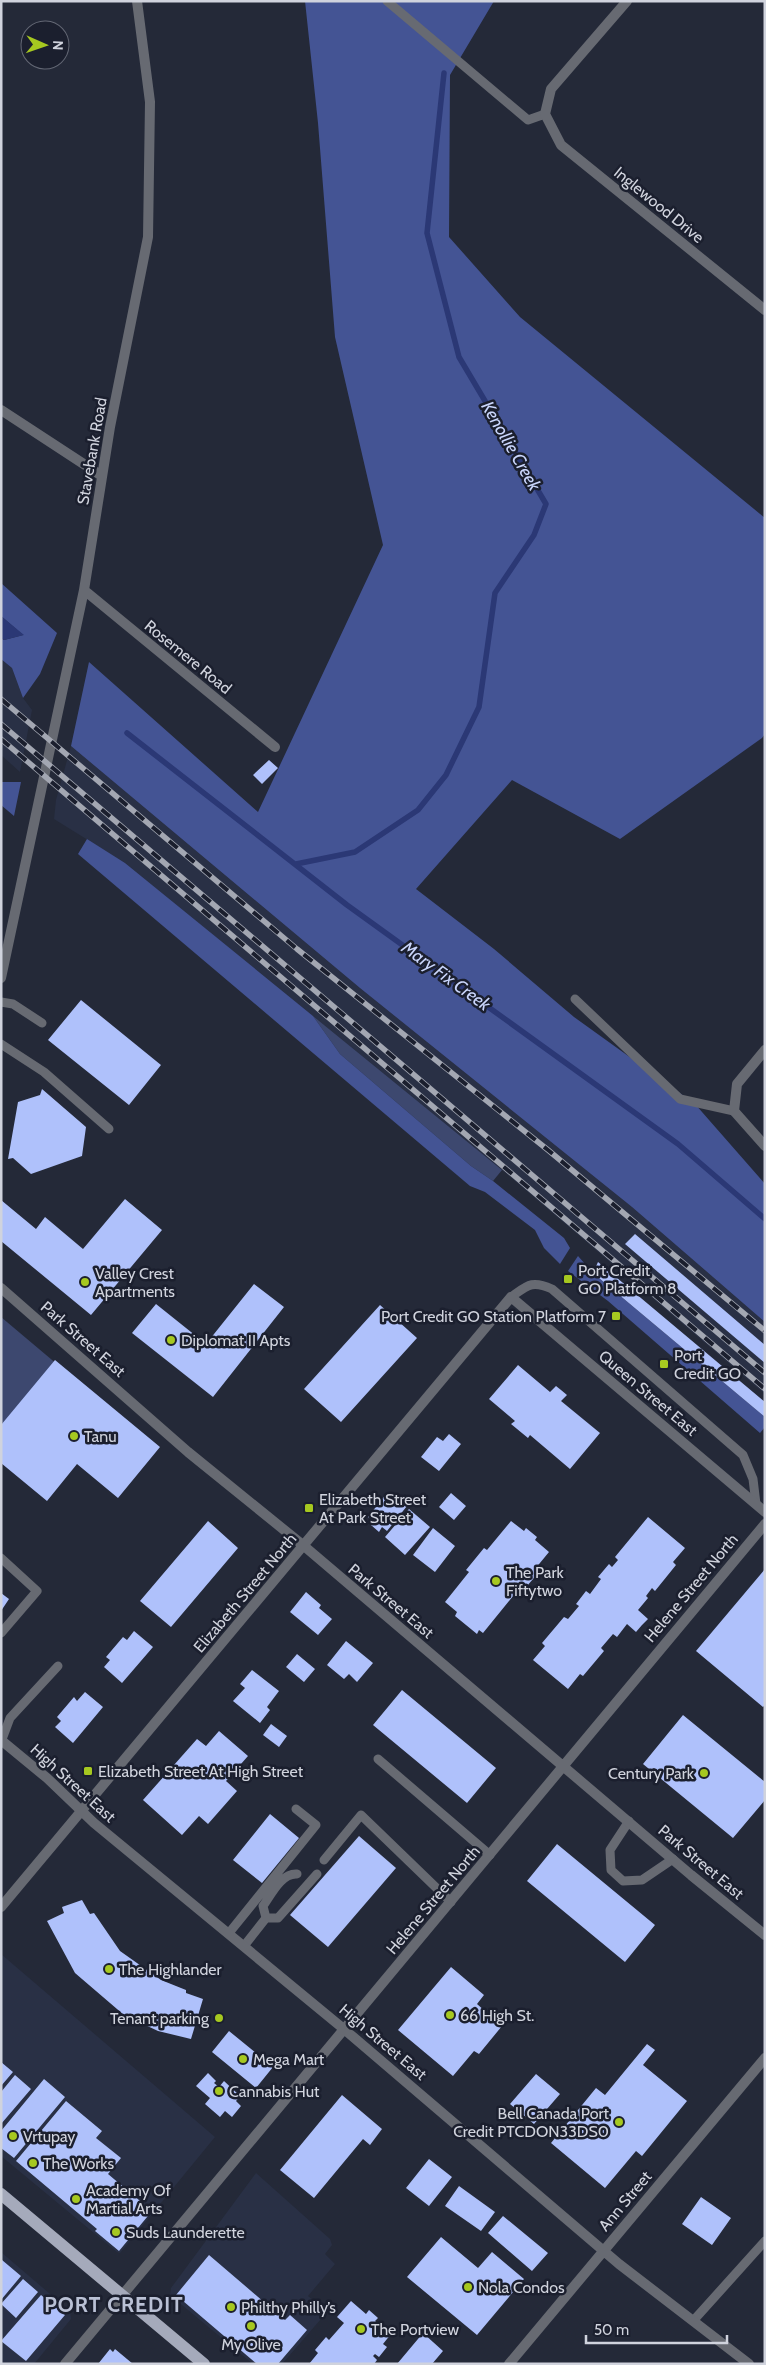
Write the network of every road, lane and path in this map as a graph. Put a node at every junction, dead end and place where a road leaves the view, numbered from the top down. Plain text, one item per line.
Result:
1 (137, 1) edge
2 (387, 1) edge
3 (627, 1) edge
4 (545, 114) junction
5 (765, 310) edge
6 (1, 410) edge
7 (102, 476) junction
8 (84, 590) junction
9 (275, 747) dead end
10 (1, 978) edge
11 (575, 999) dead end
12 (1, 1002) edge
13 (42, 1023) dead end
14 (1, 1044) edge
15 (765, 1050) edge
16 (734, 1111) junction
17 (109, 1129) dead end
18 (765, 1146) edge
19 (1, 1288) edge
20 (511, 1297) junction
21 (756, 1504) junction
22 (765, 1512) edge
23 (765, 1524) edge
24 (304, 1546) junction
25 (1, 1558) edge
26 (1, 1632) edge
27 (58, 1666) dead end
28 (2, 1741) edge
29 (378, 1759) dead end
30 (564, 1766) junction
31 (296, 1809) dead end
32 (82, 1810) junction
33 (629, 1821) junction
34 (490, 1855) junction
35 (673, 1859) junction
36 (324, 1860) dead end
37 (297, 1874) dead end
38 (317, 1874) dead end
39 (451, 1902) junction
40 (1, 1907) edge
41 (266, 1918) junction
42 (229, 1933) junction
43 (765, 1935) edge
44 (244, 1946) junction
45 (345, 2030) junction
46 (765, 2058) edge
47 (1, 2194) edge
48 (765, 2241) edge
49 (604, 2251) junction
50 (123, 2296) junction
51 (693, 2321) junction
52 (65, 2364) edge
53 (204, 2364) edge
54 (509, 2364) edge
55 (749, 2364) edge

1 - 7 street, Stavebank Road
2 - 4 lane
3 - 4 street
4 - 5 street, Inglewood Drive
6 - 7 street
7 - 8 street, Stavebank Road
8 - 9 street, Rosemere Road
8 - 10 street, Stavebank Road
11 - 16 lane
12 - 13 lane
14 - 17 lane
15 - 16 street
16 - 18 street
19 - 24 street, Park Street East
20 - 21 street, Queen Street East
20 - 21 lane
20 - 24 street, Elizabeth Street North
21 - 22 street, Queen Street East
23 - 30 street, Helene Street North
24 - 30 street, Park Street East
24 - 32 street, Elizabeth Street North
25 - 26 lane
27 - 28 lane
28 - 32 street, High Street East
29 - 34 lane
30 - 33 street, Park Street East
30 - 34 street, Helene Street North
31 - 42 lane
32 - 40 street, Elizabeth Street North
32 - 42 street, High Street East
33 - 35 street, Park Street East
33 - 35 lane
34 - 39 street, Helene Street North
35 - 43 street, Park Street East
36 - 39 lane
37 - 41 lane
38 - 41 lane
39 - 45 street, Helene Street North
41 - 44 lane
42 - 44 street, High Street East
44 - 45 street, High Street East
45 - 49 street, High Street East
45 - 50 street, Helene Street North
46 - 49 street, Ann Street
47 - 50 main road
48 - 51 lane
49 - 51 street, High Street East
49 - 54 street, Ann Street
50 - 52 street, Helene Street North
50 - 53 main road
51 - 55 street, High Street East

